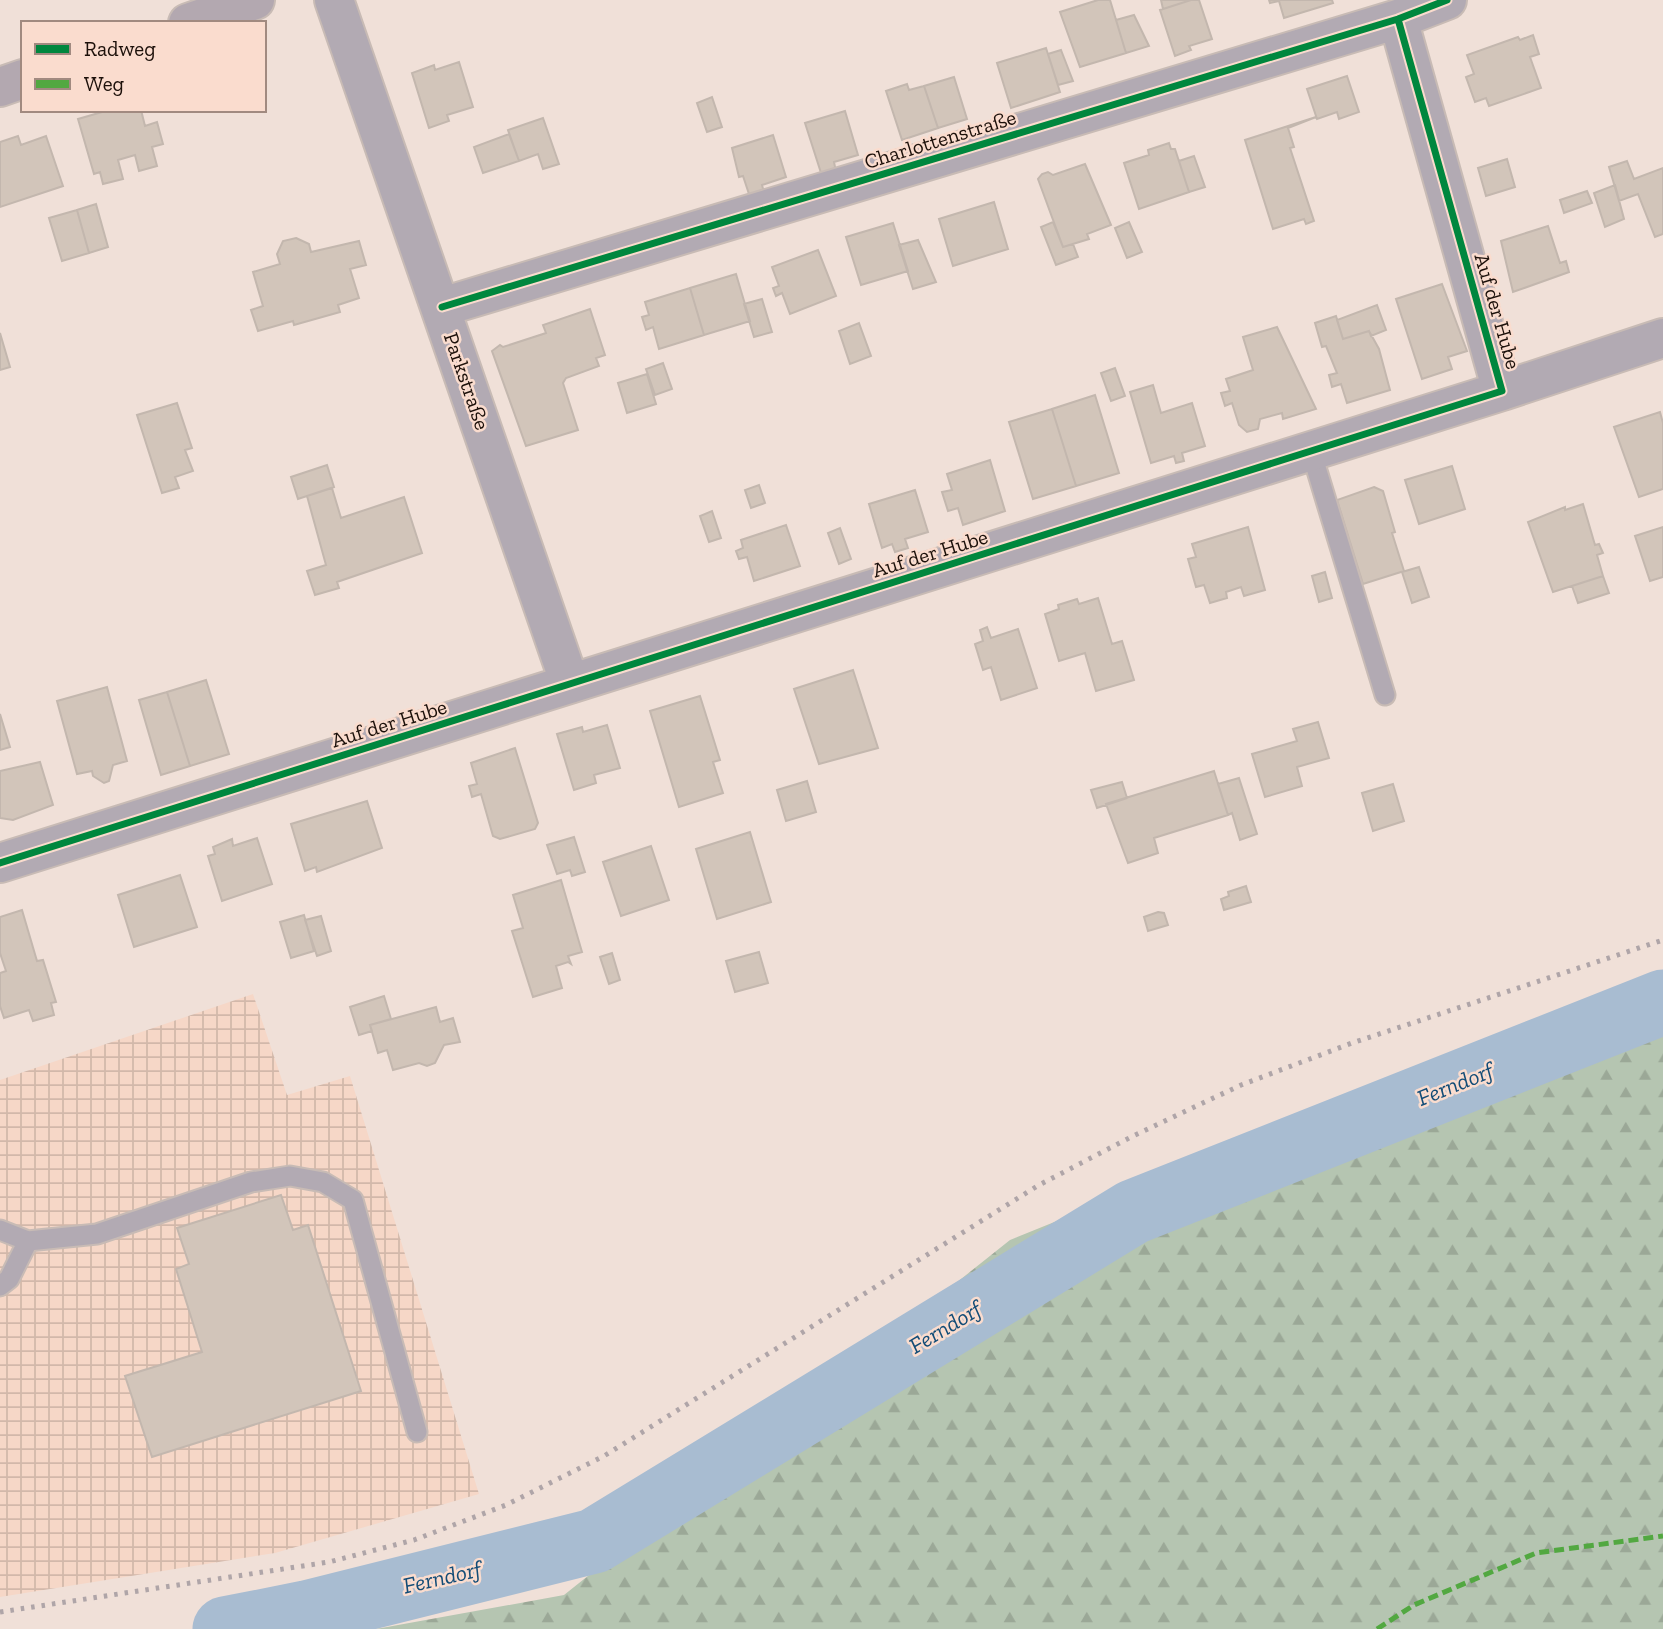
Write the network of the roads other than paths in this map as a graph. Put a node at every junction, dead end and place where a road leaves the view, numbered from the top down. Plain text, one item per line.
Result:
1 (255, 0) edge
2 (334, 0) edge
3 (1447, 0) edge
4 (1398, 19) junction
5 (194, 21) edge
6 (21, 80) edge
7 (0, 87) edge
8 (442, 307) junction
9 (1663, 338) edge
10 (1502, 391) junction
11 (1311, 451) junction
12 (570, 684) junction
13 (1385, 695) dead end
14 (0, 863) edge
15 (0, 1230) edge
16 (28, 1241) junction
17 (0, 1286) edge
18 (417, 1432) dead end

1 - 5 main road
2 - 8 street, Parkstraße
3 - 4 street, Charlottenstraße
4 - 8 street, Charlottenstraße
4 - 10 street, Auf der Hube
6 - 7 main road
8 - 12 street, Parkstraße
9 - 10 street, Auf der Hube
10 - 11 street, Auf der Hube
11 - 12 street, Auf der Hube
11 - 13 lane
12 - 14 street, Auf der Hube
15 - 16 lane
16 - 17 lane
16 - 18 lane

